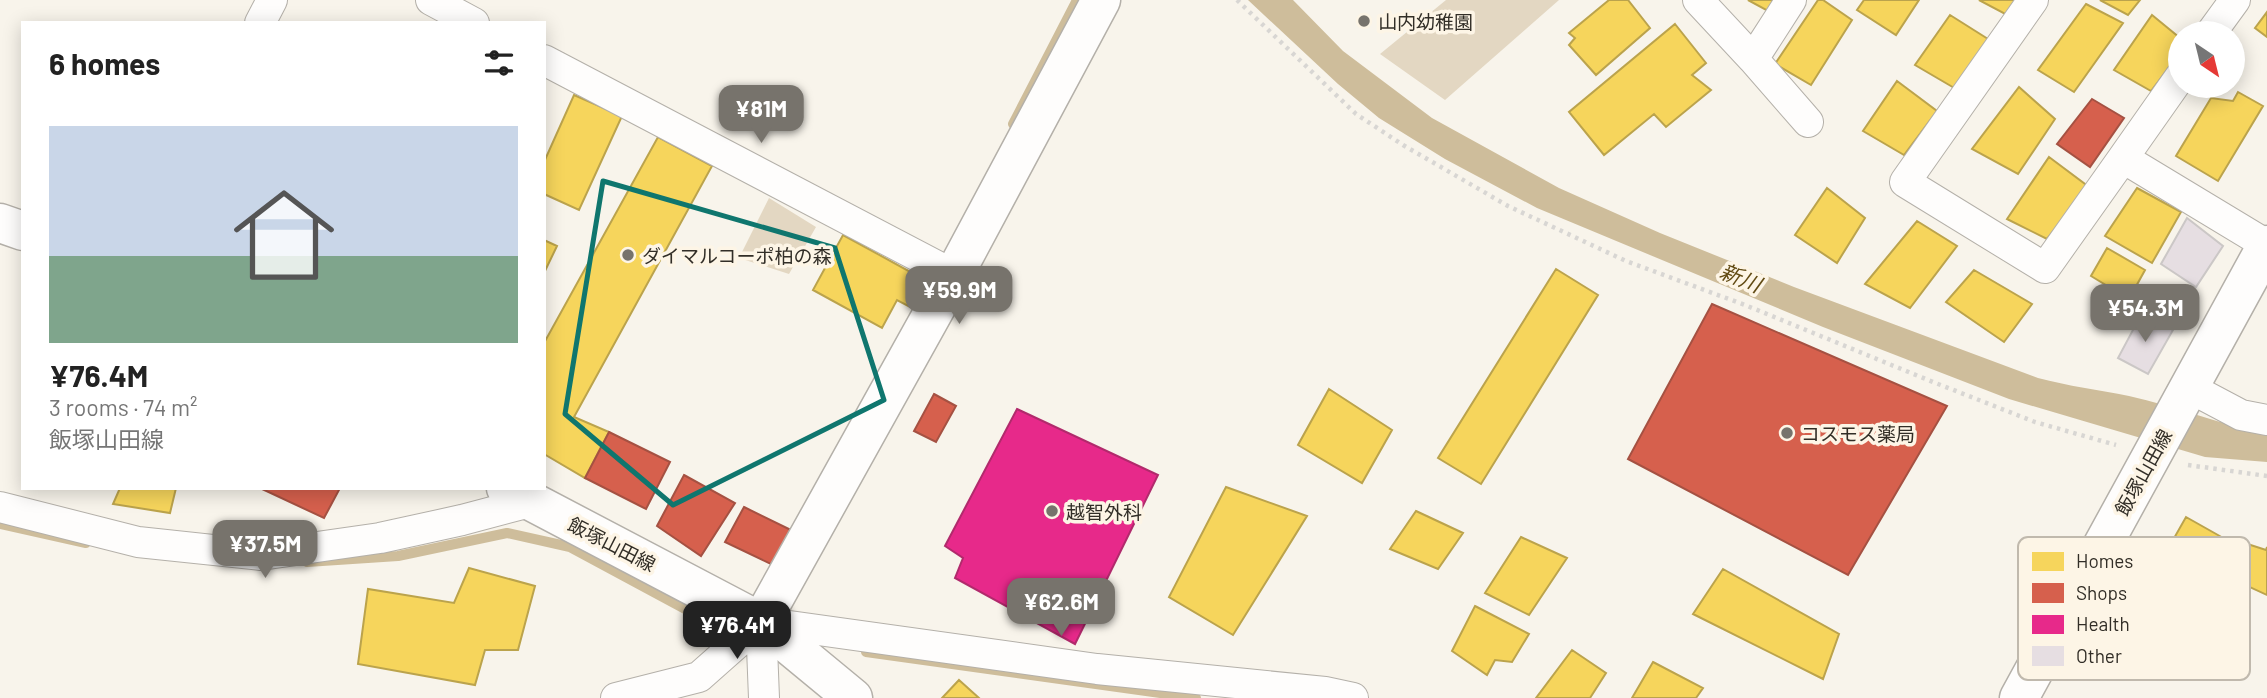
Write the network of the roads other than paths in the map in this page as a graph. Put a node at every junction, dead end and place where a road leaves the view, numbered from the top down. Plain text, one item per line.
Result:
1 (272, 0) edge
2 (431, 0) edge
3 (1101, 0) edge
4 (1698, 0) edge
5 (1791, 0) edge
6 (2033, 0) edge
7 (2235, 0) edge
8 (261, 21) edge
9 (470, 21) edge
10 (2220, 21) edge
11 (1753, 59) junction
12 (546, 61) edge
13 (2168, 93) edge
14 (1808, 122) dead end
15 (2123, 158) junction
16 (0, 222) edge
17 (21, 230) edge
18 (2267, 245) edge
19 (954, 275) junction
20 (2185, 397) junction
21 (2267, 420) edge
22 (518, 495) edge
23 (0, 508) edge
24 (2107, 537) edge
25 (761, 622) junction
26 (2028, 680) edge
27 (616, 698) edge
28 (764, 698) edge
29 (853, 698) edge
30 (1353, 698) edge
31 (2018, 698) edge

1 - 8 street
2 - 9 street
3 - 19 main road
4 - 11 street
5 - 11 street
6 - 15 street
7 - 10 street
11 - 14 street
12 - 19 street
13 - 15 street
15 - 18 street
16 - 17 main road
18 - 20 main road, 飯塚山田線
19 - 25 main road
20 - 21 street
20 - 24 main road, 飯塚山田線
22 - 23 street
22 - 25 main road, 飯塚山田線
25 - 27 street
25 - 28 street
25 - 29 main road, 飯塚山田線
25 - 30 street
26 - 31 main road, 飯塚山田線

